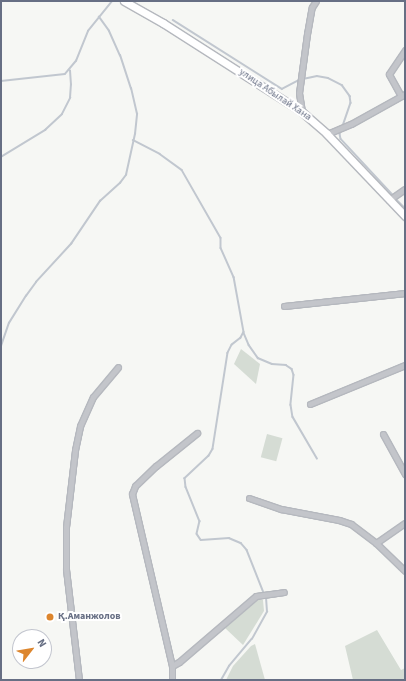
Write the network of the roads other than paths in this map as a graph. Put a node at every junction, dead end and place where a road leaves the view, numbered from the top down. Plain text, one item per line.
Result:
1 (125, 1) edge
2 (316, 1) edge
3 (405, 50) edge
4 (403, 95) edge
5 (302, 112) junction
6 (327, 134) junction
7 (405, 189) edge
8 (389, 200) junction
9 (405, 216) edge
10 (405, 293) edge
11 (284, 306) dead end
12 (405, 365) edge
13 (118, 367) dead end
14 (310, 404) dead end
15 (197, 434) dead end
16 (383, 434) dead end
17 (405, 474) edge
18 (249, 498) dead end
19 (405, 523) edge
20 (376, 544) junction
21 (405, 571) edge
22 (284, 592) dead end
23 (172, 666) junction
24 (79, 680) edge
25 (172, 680) edge

1 - 5 main road, улица Абылай Хана
2 - 5 street
3 - 4 street
4 - 6 street
5 - 6 main road, улица Абылай Хана
6 - 8 main road, улица Абылай Хана
7 - 8 street
8 - 9 main road, улица Абылай Хана
10 - 11 street
12 - 14 street
13 - 24 street
15 - 23 street
16 - 17 street
18 - 20 street
19 - 20 street
20 - 21 street
22 - 23 street
23 - 25 street

